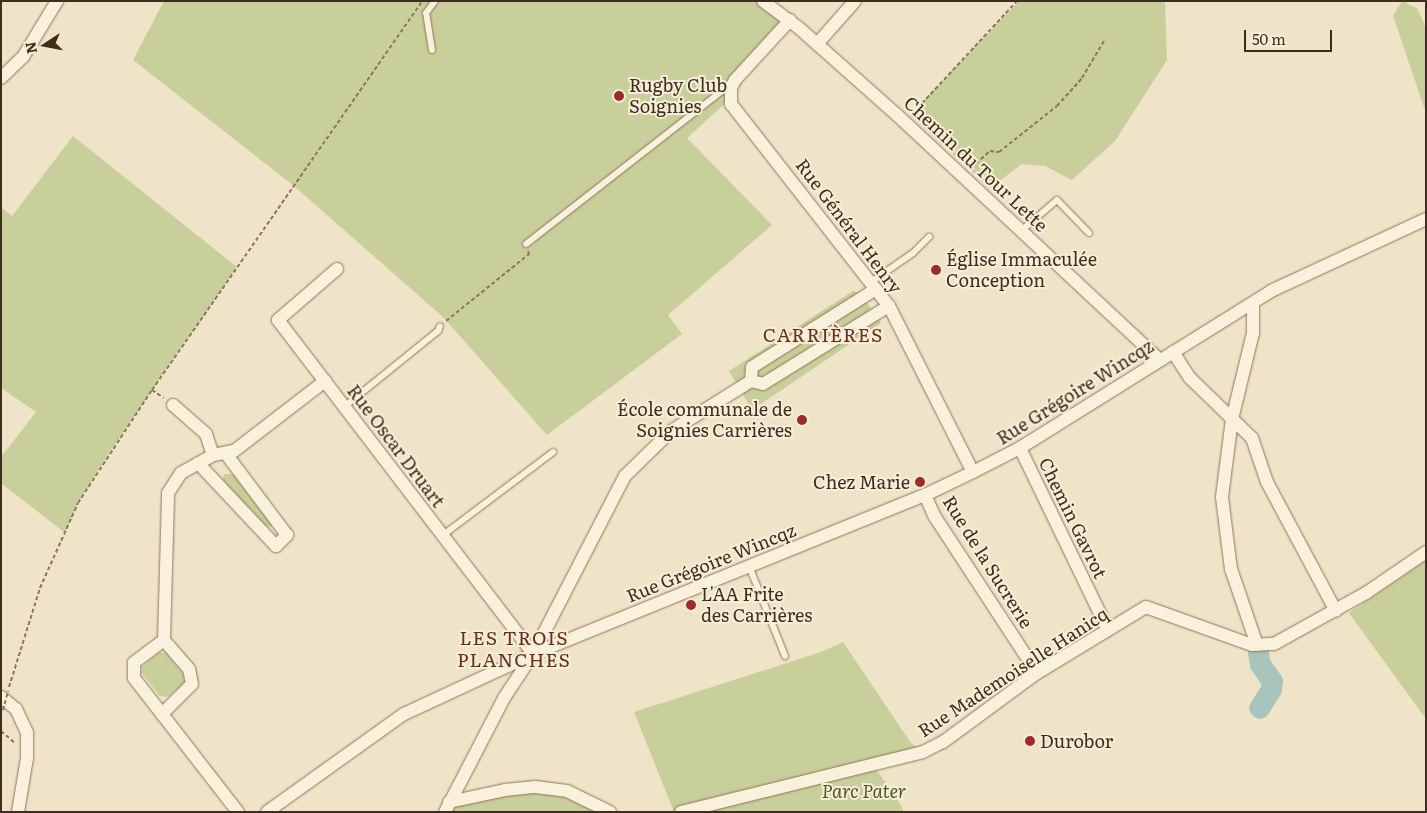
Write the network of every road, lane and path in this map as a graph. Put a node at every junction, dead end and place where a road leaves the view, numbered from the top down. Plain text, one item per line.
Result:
1 (57, 1) edge
2 (422, 1) edge
3 (435, 1) edge
4 (763, 1) edge
5 (855, 1) edge
6 (1017, 1) edge
7 (790, 20) junction
8 (1104, 41) dead end
9 (817, 44) junction
10 (432, 50) dead end
11 (1, 78) edge
12 (735, 80) junction
13 (904, 122) junction
14 (970, 170) dead end
15 (1426, 218) edge
16 (1022, 230) junction
17 (1089, 233) dead end
18 (929, 238) dead end
19 (526, 244) joint
20 (337, 269) dead end
21 (874, 286) junction
22 (1252, 304) junction
23 (889, 306) junction
24 (440, 326) joint
25 (1173, 352) junction
26 (1160, 360) junction
27 (325, 381) junction
28 (751, 381) junction
29 (173, 406) dead end
30 (344, 406) junction
31 (1232, 419) junction
32 (1020, 448) junction
33 (553, 452) dead end
34 (213, 455) junction
35 (227, 455) junction
36 (198, 463) junction
37 (973, 472) junction
38 (926, 494) junction
39 (443, 535) junction
40 (1426, 552) edge
41 (749, 566) junction
42 (1336, 611) junction
43 (1108, 630) junction
44 (164, 640) junction
45 (1257, 645) junction
46 (534, 654) junction
47 (786, 656) dead end
48 (1037, 673) junction
49 (4, 699) edge
50 (162, 714) junction
51 (1, 731) edge
52 (21, 748) dead end
53 (447, 807) edge
54 (18, 812) edge
55 (238, 812) edge
56 (267, 812) edge
57 (610, 812) edge
58 (681, 812) edge

1 - 11 street
2 - 49 path
3 - 10 lane
4 - 7 street, Chemin du Tour Lette
5 - 9 street
6 - 13 path
7 - 9 street, Chemin du Tour Lette
7 - 12 street
8 - 14 path
9 - 13 street, Chemin du Tour Lette
12 - 19 lane
12 - 21 street, Rue Général Henry
13 - 16 street, Chemin du Tour Lette
15 - 22 street, Rue Grégoire Wincqz
16 - 17 lane
16 - 26 street, Chemin du Tour Lette
18 - 21 lane
19 - 24 path
20 - 27 street, Rue Oscar Druart
21 - 23 street, Rue Général Henry
21 - 28 street
22 - 25 street, Rue Grégoire Wincqz
22 - 31 street
23 - 28 street
23 - 37 street, Rue Général Henry
24 - 30 lane
25 - 26 street, Rue Grégoire Wincqz
25 - 31 street, Rue Grégoire Wincqz
26 - 32 street, Rue Grégoire Wincqz
27 - 30 street, Rue Oscar Druart
27 - 35 street
28 - 46 street
29 - 34 street
30 - 39 street, Rue Oscar Druart
31 - 42 street, Rue Grégoire Wincqz
31 - 45 street
32 - 37 street, Rue Grégoire Wincqz
32 - 43 street, Chemin Gavrot
33 - 39 lane
34 - 35 street
34 - 36 street
35 - 36 street
36 - 44 street
37 - 38 street, Rue Grégoire Wincqz
38 - 41 street, Rue Grégoire Wincqz
38 - 48 street, Rue de la Sucrerie
39 - 46 street, Rue Oscar Druart
40 - 42 street
41 - 46 street, Rue Grégoire Wincqz
41 - 47 lane
42 - 45 street
43 - 45 street, Rue Mademoiselle Hanicq
43 - 48 street, Rue Mademoiselle Hanicq
44 - 50 street
44 - 50 street
46 - 53 street
46 - 56 street, Rue Grégoire Wincqz
48 - 58 street, Rue Mademoiselle Hanicq
49 - 54 street
50 - 55 street
51 - 52 path
53 - 57 street

